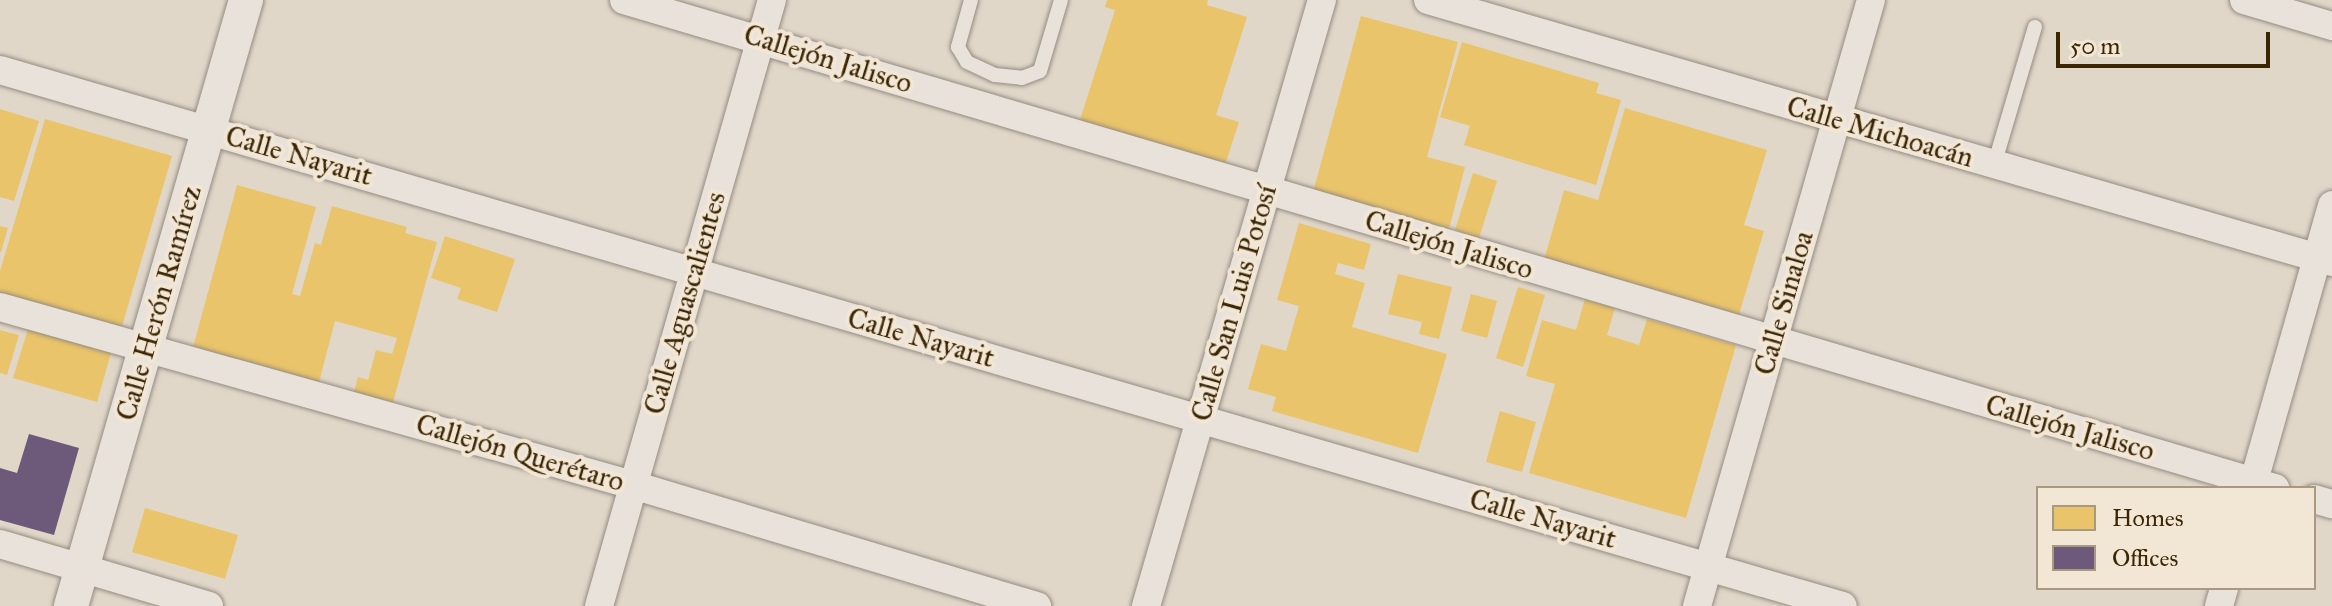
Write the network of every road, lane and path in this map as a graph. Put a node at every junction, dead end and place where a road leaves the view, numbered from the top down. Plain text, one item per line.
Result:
1 (246, 0) edge
2 (624, 0) edge
3 (772, 0) edge
4 (971, 0) edge
5 (1061, 0) edge
6 (1322, 0) edge
7 (1428, 0) edge
8 (1871, 0) edge
9 (2244, 0) edge
10 (2332, 26) edge
11 (2035, 27) dead end
12 (760, 39) junction
13 (0, 70) edge
14 (1837, 119) junction
15 (208, 130) junction
16 (1994, 165) junction
17 (1267, 191) junction
18 (2332, 205) edge
19 (2325, 260) edge
20 (694, 271) junction
21 (0, 307) edge
22 (1773, 342) junction
23 (146, 348) junction
24 (1200, 420) junction
25 (633, 485) junction
26 (2260, 486) edge
27 (0, 544) edge
28 (1708, 567) junction
29 (82, 568) junction
30 (71, 606) edge
31 (209, 606) edge
32 (599, 606) edge
33 (1037, 606) edge
34 (1146, 606) edge
35 (1697, 606) edge
36 (1843, 606) edge

1 - 15 street, Calle Herón Ramírez
2 - 12 street, Callejón Jalisco
3 - 12 street, Calle Aguascalientes
4 - 5 lane
6 - 17 street, Calle San Luis Potosí
7 - 14 street, Calle Michoacán
8 - 14 street, Calle Sinaloa
9 - 10 street
11 - 16 lane
12 - 17 street, Callejón Jalisco
12 - 20 street, Calle Aguascalientes
13 - 15 street, Calle Nayarit
14 - 16 street, Calle Michoacán
14 - 22 street, Calle Sinaloa
15 - 20 street, Calle Nayarit
15 - 23 street, Calle Herón Ramírez
16 - 19 street, Calle Michoacán
17 - 22 street, Callejón Jalisco
17 - 24 street, Calle San Luis Potosí
18 - 19 street
19 - 26 street
20 - 24 street, Calle Nayarit
20 - 25 street, Calle Aguascalientes
21 - 23 street, Callejón Querétaro
22 - 26 street, Callejón Jalisco
22 - 28 street, Calle Sinaloa
23 - 25 street, Callejón Querétaro
23 - 29 street, Calle Herón Ramírez
24 - 28 street, Calle Nayarit
24 - 34 street, Calle San Luis Potosí
25 - 32 street, Calle Aguascalientes
25 - 33 street, Callejón Querétaro
27 - 29 street
28 - 35 street, Calle Sinaloa
28 - 36 street, Calle Nayarit
29 - 30 street, Calle Herón Ramírez
29 - 31 street

